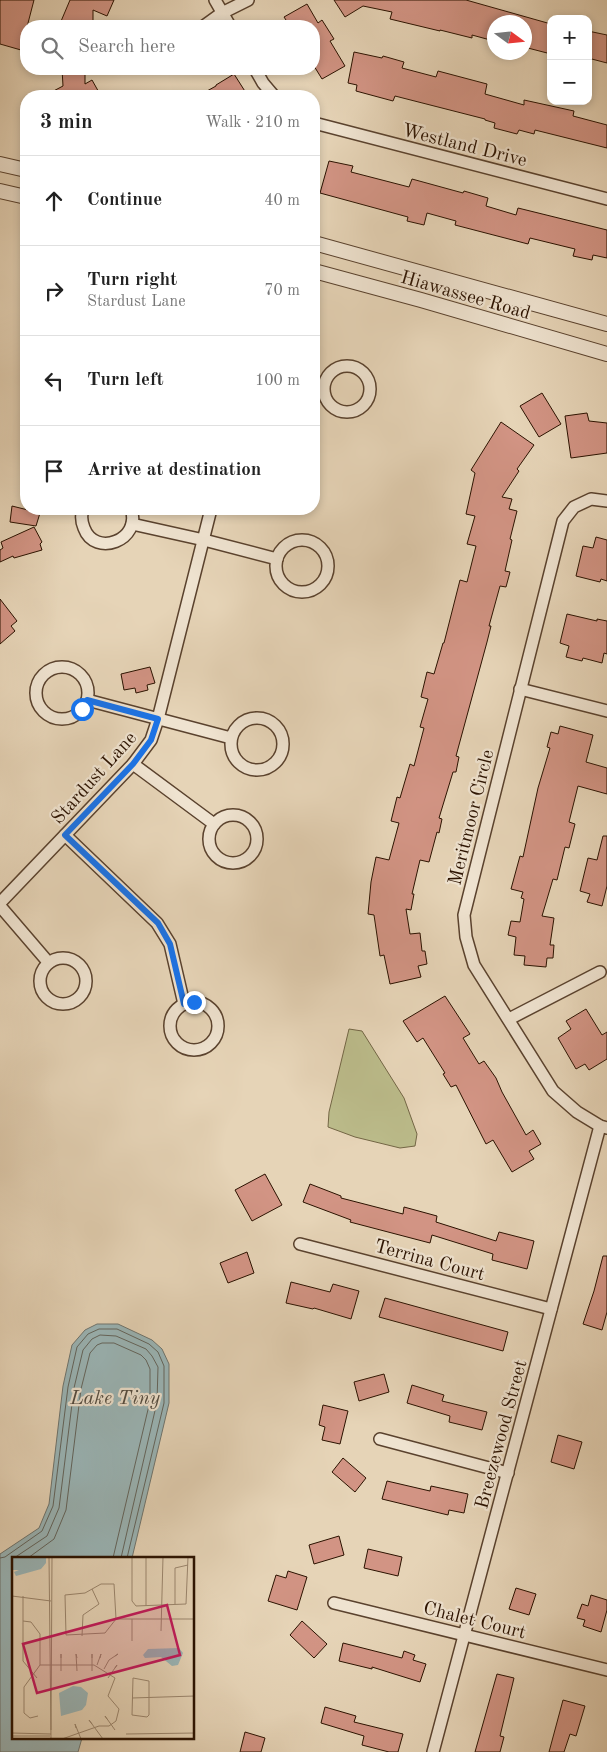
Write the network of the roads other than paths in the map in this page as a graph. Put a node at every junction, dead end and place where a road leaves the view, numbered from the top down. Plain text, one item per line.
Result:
1 (215, 0) edge
2 (248, 0) edge
3 (222, 13) junction
4 (212, 20) edge
5 (226, 20) edge
6 (258, 75) edge
7 (269, 90) edge
8 (320, 125) edge
9 (0, 164) edge
10 (20, 169) edge
11 (0, 191) edge
12 (20, 196) edge
13 (607, 199) edge
14 (320, 245) edge
15 (320, 272) edge
16 (607, 324) edge
17 (607, 354) edge
18 (320, 381) edge
19 (320, 384) edge
20 (607, 501) edge
21 (82, 515) edge
22 (132, 515) edge
23 (210, 515) edge
24 (132, 524) junction
25 (204, 540) junction
26 (277, 559) junction
27 (520, 689) junction
28 (87, 700) junction
29 (607, 711) edge
30 (158, 719) junction
31 (231, 738) junction
32 (133, 764) junction
33 (214, 824) junction
34 (65, 835) junction
35 (0, 905) edge
36 (48, 962) junction
37 (600, 972) dead end
38 (184, 1004) junction
39 (509, 1019) junction
40 (603, 1127) edge
41 (300, 1244) dead end
42 (551, 1309) junction
43 (380, 1439) dead end
44 (508, 1473) junction
45 (334, 1602) dead end
46 (465, 1634) junction
47 (607, 1670) edge
48 (433, 1752) edge

1 - 3 street
2 - 3 street
3 - 4 street
3 - 5 street
6 - 7 street
8 - 13 street, Westland Drive
9 - 10 street
11 - 12 street
14 - 16 street, Hiawassee Road
15 - 17 street, Hiawassee Road
18 - 19 street
20 - 27 street, Meritmoor Circle
21 - 24 street
22 - 24 street
23 - 25 street, Stardust Lane
24 - 25 street
25 - 26 street
25 - 30 street, Stardust Lane
26 - 26 street
27 - 29 street
27 - 39 street, Meritmoor Circle
28 - 28 street
28 - 30 street
30 - 31 street
30 - 32 street, Stardust Lane
31 - 31 street
32 - 33 street
32 - 34 street, Stardust Lane
33 - 33 street
34 - 35 street, Stardust Lane
34 - 38 street
35 - 36 street
36 - 36 street
37 - 39 street
38 - 38 street
39 - 40 street, Meritmoor Circle
40 - 42 street, Breezewood Street
41 - 42 street, Terrina Court
42 - 44 street, Breezewood Street
43 - 44 street
44 - 46 street, Breezewood Street
45 - 46 street, Chalet Court
46 - 47 street, Chalet Court
46 - 48 street, Breezewood Street

